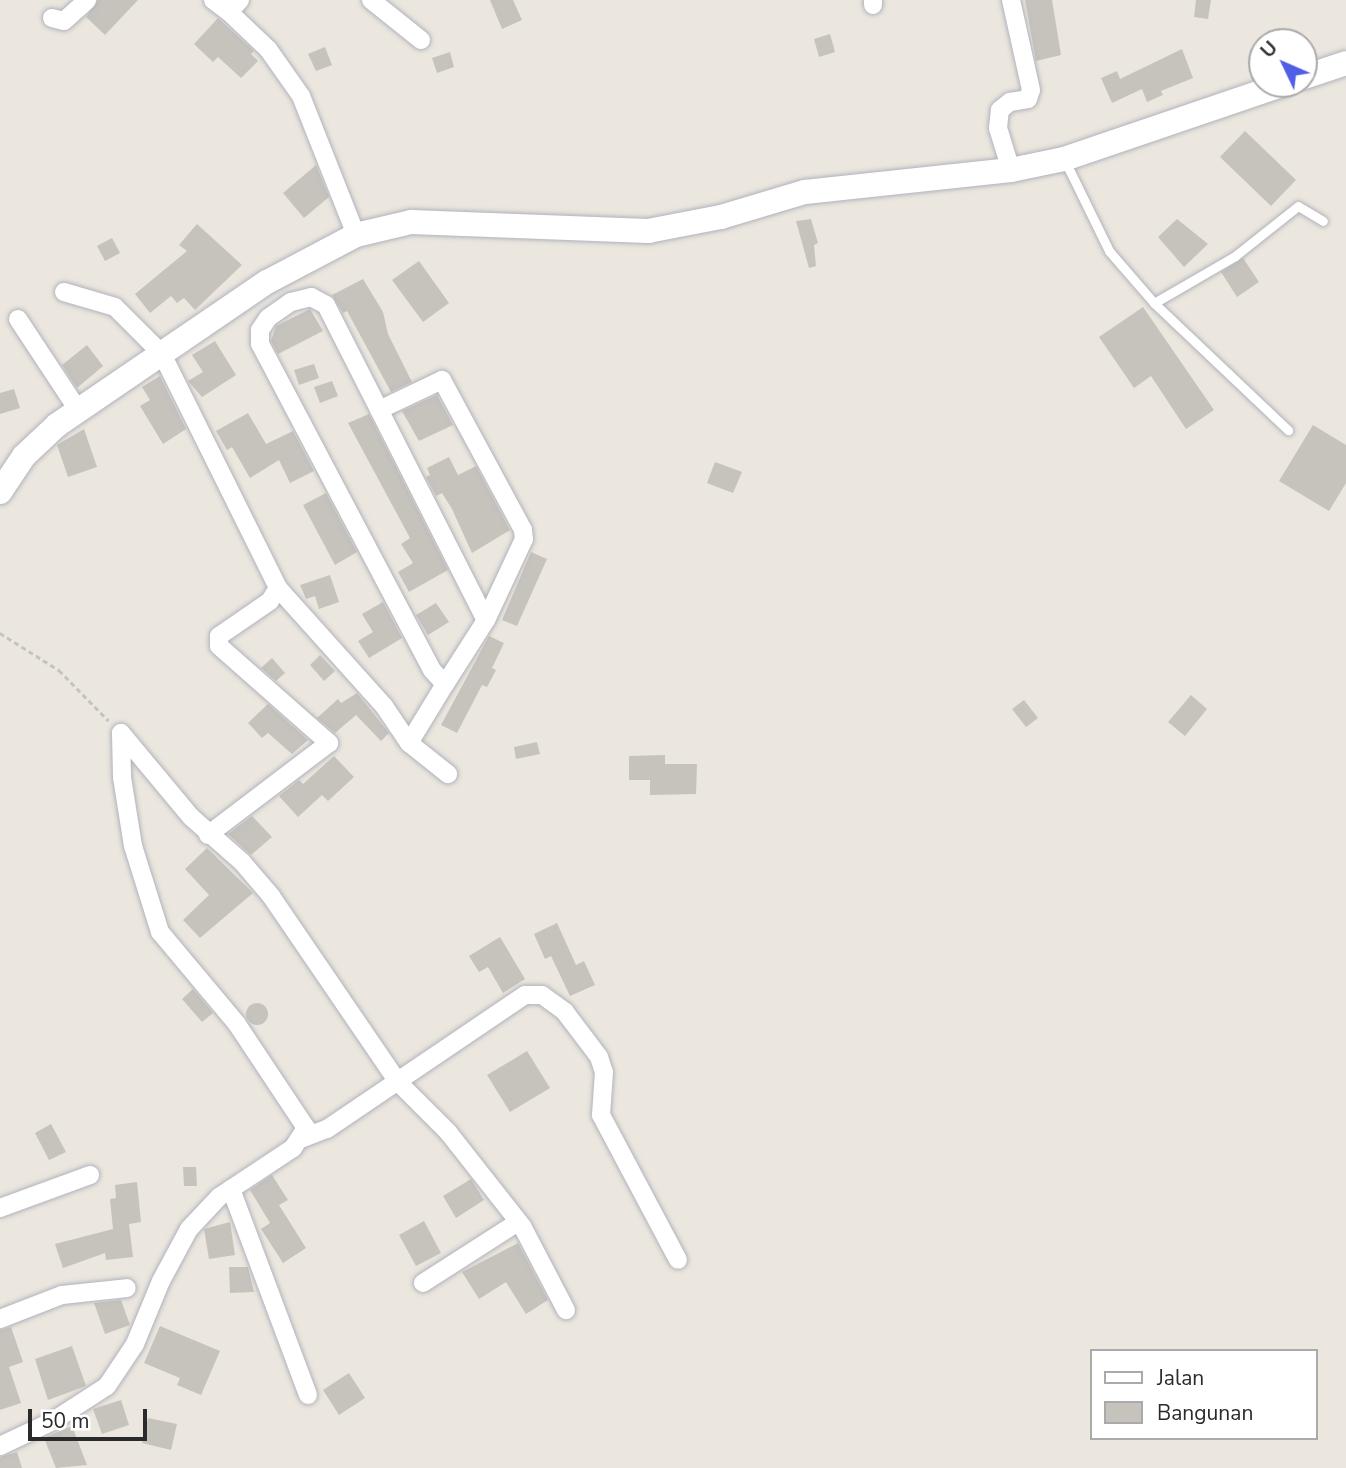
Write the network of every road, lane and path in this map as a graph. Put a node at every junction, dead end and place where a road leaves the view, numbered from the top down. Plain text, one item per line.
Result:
1 (87, 0) edge
2 (213, 0) edge
3 (371, 0) edge
4 (1011, 0) edge
5 (234, 6) edge
6 (52, 18) dead end
7 (421, 40) dead end
8 (1346, 63) edge
9 (1318, 72) edge
10 (1248, 96) edge
11 (1064, 159) junction
12 (1011, 170) junction
13 (1323, 221) dead end
14 (356, 235) junction
15 (274, 278) junction
16 (64, 292) dead end
17 (1154, 303) junction
18 (284, 307) junction
19 (18, 319) dead end
20 (162, 354) junction
21 (78, 410) junction
22 (379, 410) junction
23 (1289, 430) dead end
24 (0, 492) edge
25 (278, 588) junction
26 (486, 620) junction
27 (0, 634) edge
28 (445, 684) junction
29 (121, 733) junction
30 (409, 743) junction
31 (448, 774) dead end
32 (208, 835) junction
33 (397, 1081) junction
34 (303, 1138) junction
35 (90, 1175) dead end
36 (230, 1189) junction
37 (0, 1208) edge
38 (519, 1222) junction
39 (678, 1260) dead end
40 (423, 1283) dead end
41 (127, 1288) dead end
42 (566, 1310) dead end
43 (0, 1319) edge
44 (308, 1395) dead end
45 (0, 1446) edge

1 - 6 street
2 - 5 street
3 - 7 street
4 - 12 street
5 - 14 street
8 - 9 street
10 - 11 street
11 - 12 street
11 - 17 lane
12 - 14 street
13 - 17 lane
14 - 15 street
15 - 18 street
15 - 20 street
16 - 20 street
17 - 23 lane
18 - 22 street
18 - 28 street
19 - 21 street
20 - 21 street
20 - 25 street
21 - 24 street
22 - 26 street
22 - 26 street
25 - 30 street
25 - 32 street
26 - 28 street
27 - 29 path
28 - 30 street
29 - 32 street
29 - 34 street
30 - 31 street
32 - 33 street
33 - 34 street
33 - 38 street
33 - 39 street
34 - 36 street
35 - 37 street
36 - 44 street
36 - 45 street
38 - 40 street
38 - 42 street
41 - 43 street

